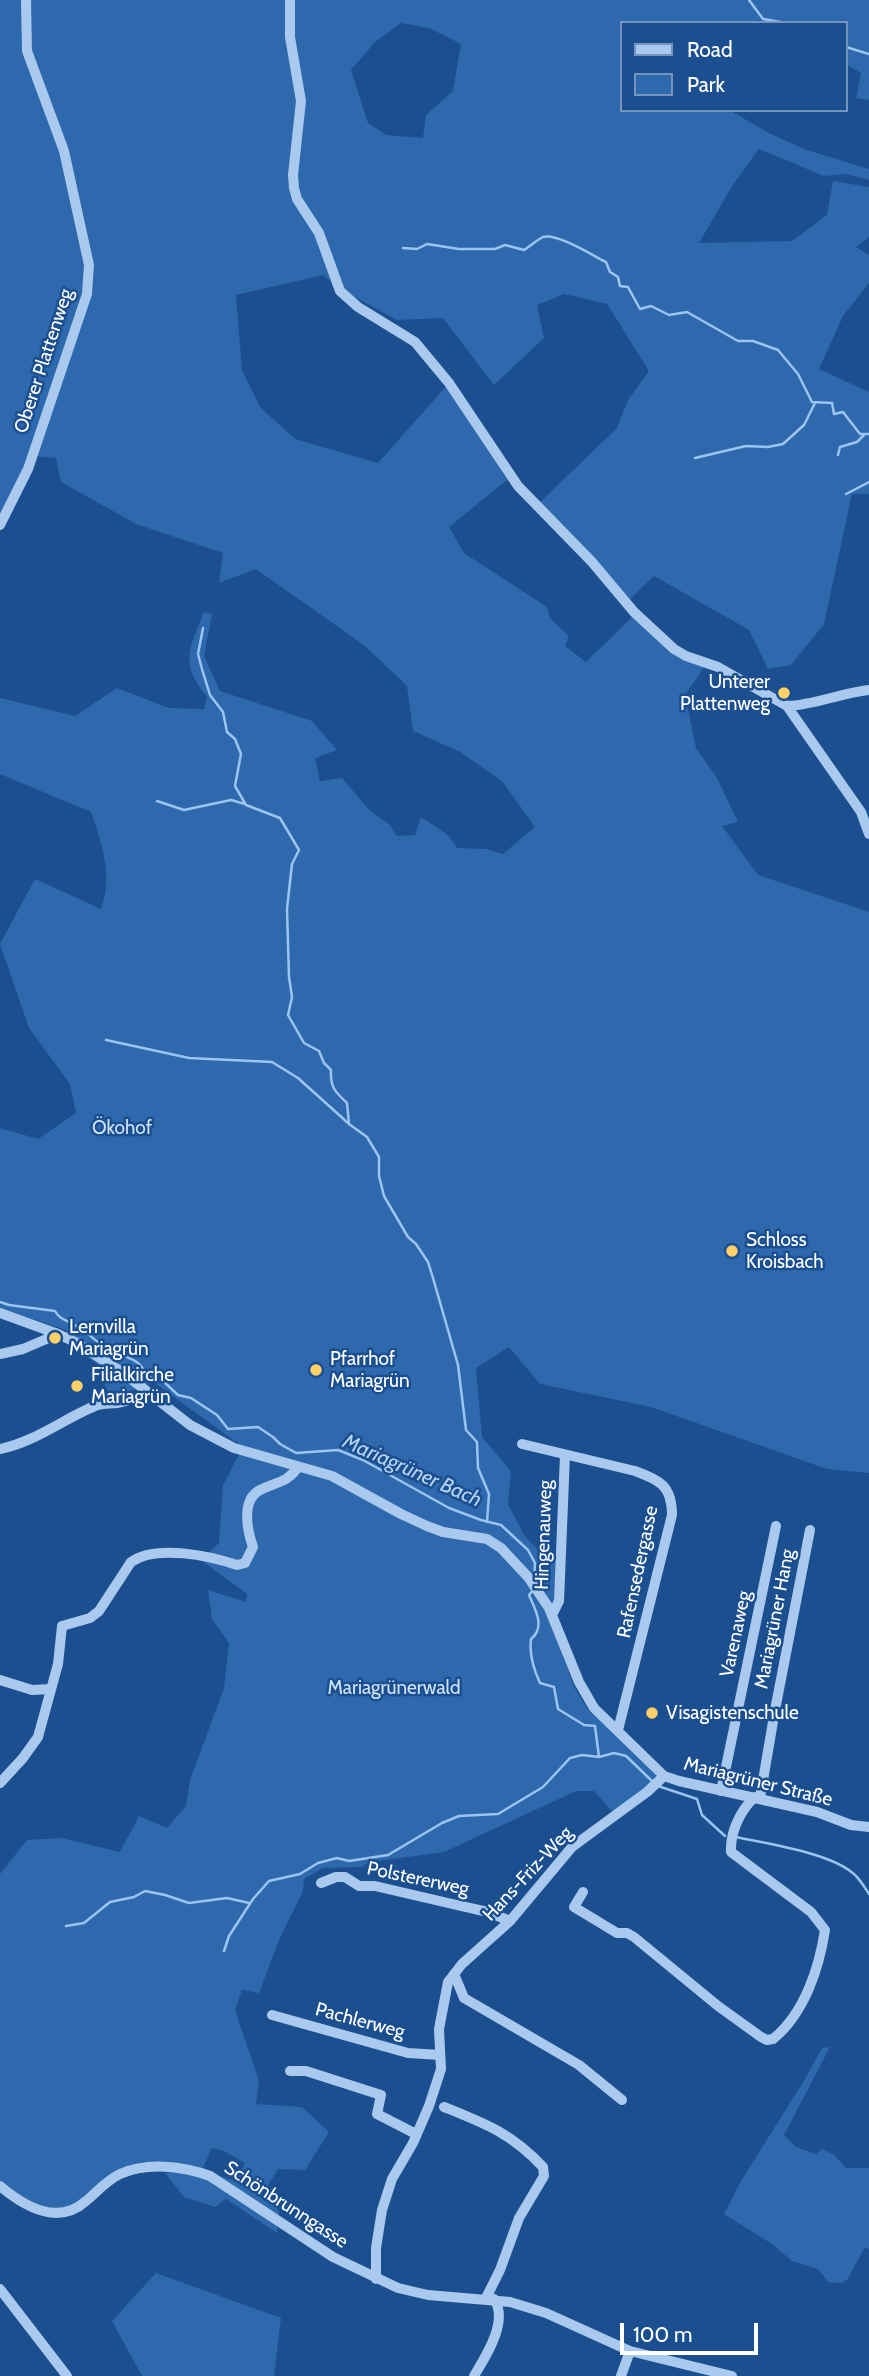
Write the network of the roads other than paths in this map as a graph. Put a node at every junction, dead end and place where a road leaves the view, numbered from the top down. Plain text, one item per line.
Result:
1 (26, 0) edge
2 (290, 0) edge
3 (0, 525) edge
4 (869, 690) edge
5 (787, 706) junction
6 (869, 834) edge
7 (0, 1313) edge
8 (58, 1334) junction
9 (0, 1354) edge
10 (149, 1394) junction
11 (522, 1444) dead end
12 (0, 1449) edge
13 (565, 1455) junction
14 (298, 1467) junction
15 (776, 1526) dead end
16 (810, 1530) dead end
17 (552, 1615) junction
18 (0, 1679) edge
19 (51, 1689) junction
20 (618, 1730) junction
21 (659, 1781) junction
22 (0, 1783) edge
23 (721, 1790) junction
24 (758, 1798) junction
25 (869, 1827) edge
26 (321, 1883) dead end
27 (583, 1892) dead end
28 (510, 1921) junction
29 (454, 1974) junction
30 (272, 2015) dead end
31 (440, 2055) junction
32 (290, 2071) dead end
33 (622, 2101) dead end
34 (444, 2107) dead end
35 (416, 2134) junction
36 (0, 2186) edge
37 (376, 2279) junction
38 (0, 2289) edge
39 (490, 2299) junction
40 (630, 2351) junction
41 (67, 2376) edge
42 (474, 2376) edge
43 (621, 2376) edge
44 (732, 2376) edge

1 - 3 street, Oberer Plattenweg
2 - 5 street
4 - 5 street
5 - 6 street
7 - 8 street, Mariagrüner Straße
8 - 9 street
8 - 10 street, Mariagrüner Straße
10 - 12 street
10 - 14 street, Mariagrüner Straße
11 - 13 street, Rafensedergasse
13 - 17 street, Hingenauweg
13 - 20 street, Rafensedergasse
14 - 17 street, Mariagrüner Straße
14 - 19 street
15 - 23 street, Varenaweg
16 - 24 street, Mariagrüner Hang
17 - 20 street, Mariagrüner Straße
18 - 19 street
19 - 22 street
20 - 21 street, Mariagrüner Straße
21 - 23 street, Mariagrüner Straße
21 - 28 street, Hans-Friz-Weg
23 - 24 street, Mariagrüner Straße
24 - 25 street, Mariagrüner Straße
24 - 27 street
26 - 28 street, Polstererweg
28 - 29 street, Hans-Friz-Weg
29 - 31 street, Hans-Friz-Weg
29 - 33 street
30 - 31 street, Pachlerweg
31 - 35 street, Hans-Friz-Weg
32 - 35 street
34 - 39 street
35 - 37 street, Hans-Friz-Weg
36 - 37 street, Schönbrunngasse
37 - 39 street, Schönbrunngasse
38 - 41 street
39 - 40 street, Schönbrunngasse
39 - 42 street
40 - 43 street
40 - 44 street, Schönbrunngasse

